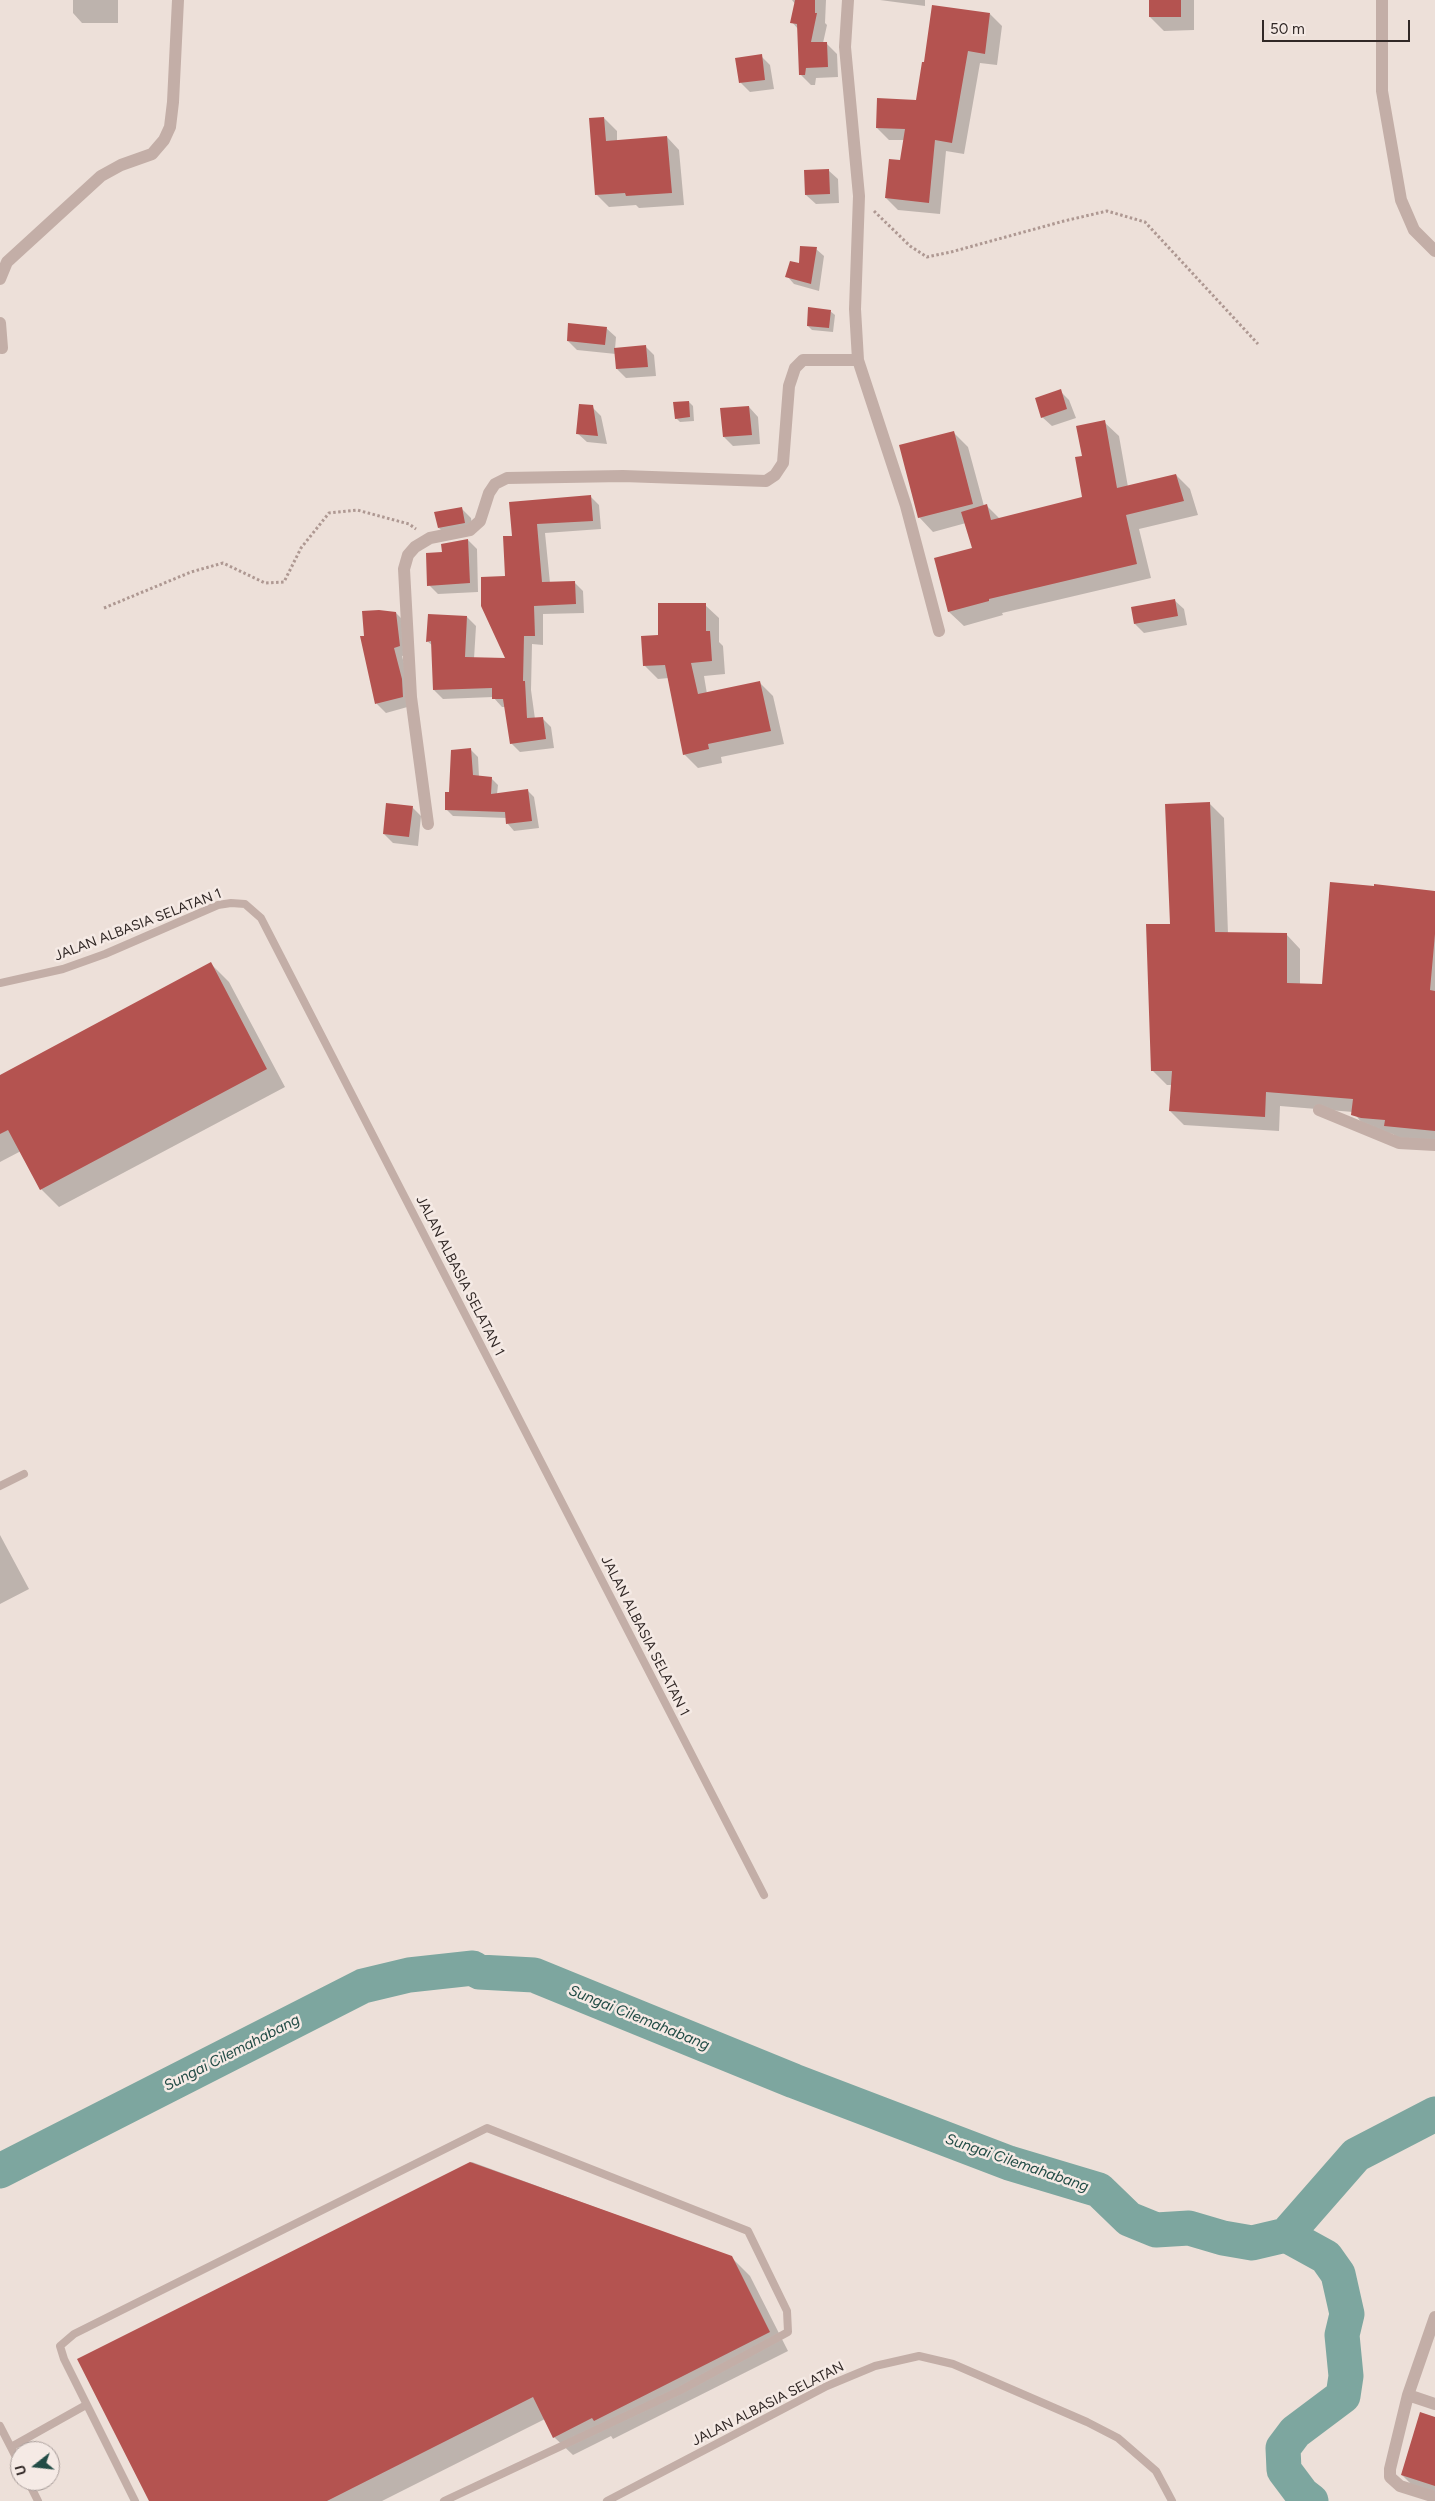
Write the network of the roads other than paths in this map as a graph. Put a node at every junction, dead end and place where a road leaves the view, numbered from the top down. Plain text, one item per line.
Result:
1 (178, 0) edge
2 (848, 0) edge
3 (1382, 0) edge
4 (1435, 251) edge
5 (0, 279) edge
6 (0, 323) edge
7 (2, 348) dead end
8 (858, 360) junction
9 (939, 631) dead end
10 (428, 824) dead end
11 (0, 983) edge
12 (1319, 1110) dead end
13 (1435, 1145) edge
14 (24, 1474) dead end
15 (0, 1486) edge
16 (764, 1895) dead end
17 (1435, 2318) edge
18 (1408, 2395) junction
19 (1435, 2404) edge
20 (86, 2405) junction
21 (0, 2426) edge
22 (22, 2441) edge
23 (10, 2445) edge
24 (1435, 2497) edge
25 (135, 2501) edge
26 (444, 2501) edge
27 (606, 2501) edge
28 (1172, 2501) edge

1 - 5 street
2 - 8 street
3 - 4 street
6 - 7 street
8 - 9 street
8 - 10 street
11 - 16 lane, JALAN ALBASIA SELATAN 1
12 - 13 street
14 - 15 lane
17 - 18 street
18 - 19 street
18 - 24 street
20 - 22 lane
20 - 25 lane
20 - 26 lane
21 - 23 lane
27 - 28 lane, JALAN ALBASIA SELATAN

